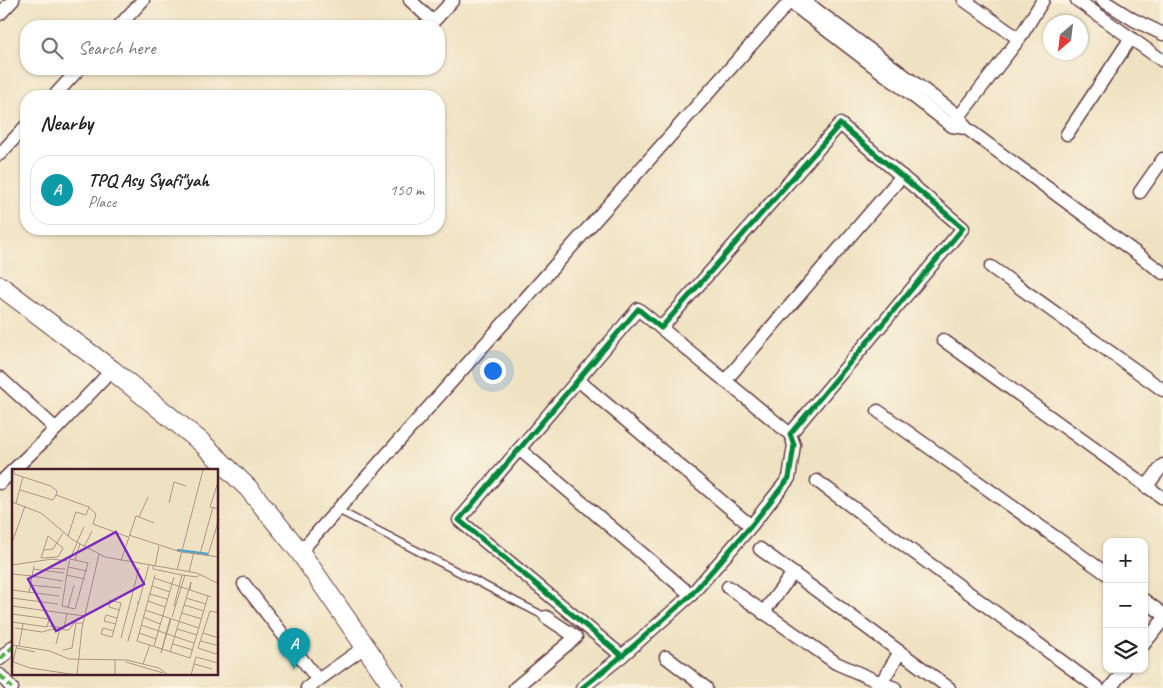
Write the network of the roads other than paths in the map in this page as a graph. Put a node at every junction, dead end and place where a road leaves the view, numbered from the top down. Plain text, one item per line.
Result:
1 (13, 0) edge
2 (143, 0) edge
3 (410, 0) edge
4 (453, 0) edge
5 (803, 0) edge
6 (964, 0) edge
7 (1043, 0) edge
8 (1077, 0) edge
9 (1104, 0) edge
10 (790, 1) edge
11 (0, 14) edge
12 (125, 20) edge
13 (431, 20) edge
14 (435, 20) edge
15 (1163, 34) edge
16 (1131, 38) junction
17 (1019, 39) junction
18 (1163, 61) edge
19 (73, 75) edge
20 (60, 90) edge
21 (955, 121) junction
22 (20, 132) edge
23 (1067, 134) dead end
24 (0, 154) edge
25 (1162, 162) edge
26 (902, 176) junction
27 (1140, 192) dead end
28 (991, 267) dead end
29 (1163, 273) edge
30 (0, 286) edge
31 (662, 328) junction
32 (943, 340) dead end
33 (112, 370) junction
34 (0, 378) edge
35 (578, 380) junction
36 (725, 381) junction
37 (1163, 390) edge
38 (878, 411) dead end
39 (56, 429) junction
40 (790, 434) junction
41 (519, 449) junction
42 (1163, 465) edge
43 (15, 469) edge
44 (12, 471) edge
45 (817, 481) dead end
46 (0, 483) edge
47 (1146, 487) junction
48 (1163, 498) edge
49 (338, 510) junction
50 (751, 526) junction
51 (760, 549) dead end
52 (300, 552) junction
53 (1103, 571) edge
54 (793, 573) junction
55 (244, 584) dead end
56 (728, 587) dead end
57 (691, 594) junction
58 (1148, 603) edge
59 (763, 613) junction
60 (1163, 614) edge
61 (546, 617) joint
62 (1163, 620) edge
63 (1148, 639) edge
64 (366, 646) junction
65 (12, 648) edge
66 (900, 652) junction
67 (622, 656) junction
68 (666, 657) dead end
69 (0, 658) edge
70 (1122, 673) edge
71 (0, 675) edge
72 (318, 680) junction
73 (881, 684) junction
74 (12, 688) edge
75 (307, 688) edge
76 (394, 688) edge
77 (515, 688) edge
78 (582, 688) edge
79 (706, 688) edge
80 (895, 688) edge
81 (950, 688) edge
82 (1098, 688) edge
83 (1110, 688) edge

1 - 11 street
2 - 12 street
3 - 13 street
4 - 14 street
5 - 21 street
6 - 17 street
7 - 17 street
8 - 16 street
9 - 15 street
10 - 21 street
10 - 49 street
16 - 18 street
16 - 23 street
17 - 21 street
19 - 20 street
21 - 29 street
22 - 24 street
25 - 27 street
26 - 31 street
26 - 36 street
26 - 40 street
28 - 37 street
30 - 33 street
31 - 35 street
31 - 36 street
32 - 47 street
33 - 39 street
33 - 52 street
34 - 39 street
35 - 41 street
35 - 50 street
36 - 40 street
38 - 53 street
39 - 43 street
40 - 50 street
41 - 57 street
41 - 67 street
42 - 47 street
44 - 46 street
45 - 82 street
47 - 48 street
49 - 52 street
49 - 61 lane
50 - 57 street
51 - 54 street
52 - 64 street
54 - 59 street
54 - 66 street
55 - 72 street
56 - 59 street
57 - 67 street
58 - 60 street
59 - 73 street
61 - 77 street
62 - 63 street
64 - 72 street
64 - 76 street
65 - 69 street
66 - 73 street
66 - 81 street
67 - 78 street
68 - 79 street
70 - 83 street
71 - 74 street
72 - 75 street
73 - 80 street

